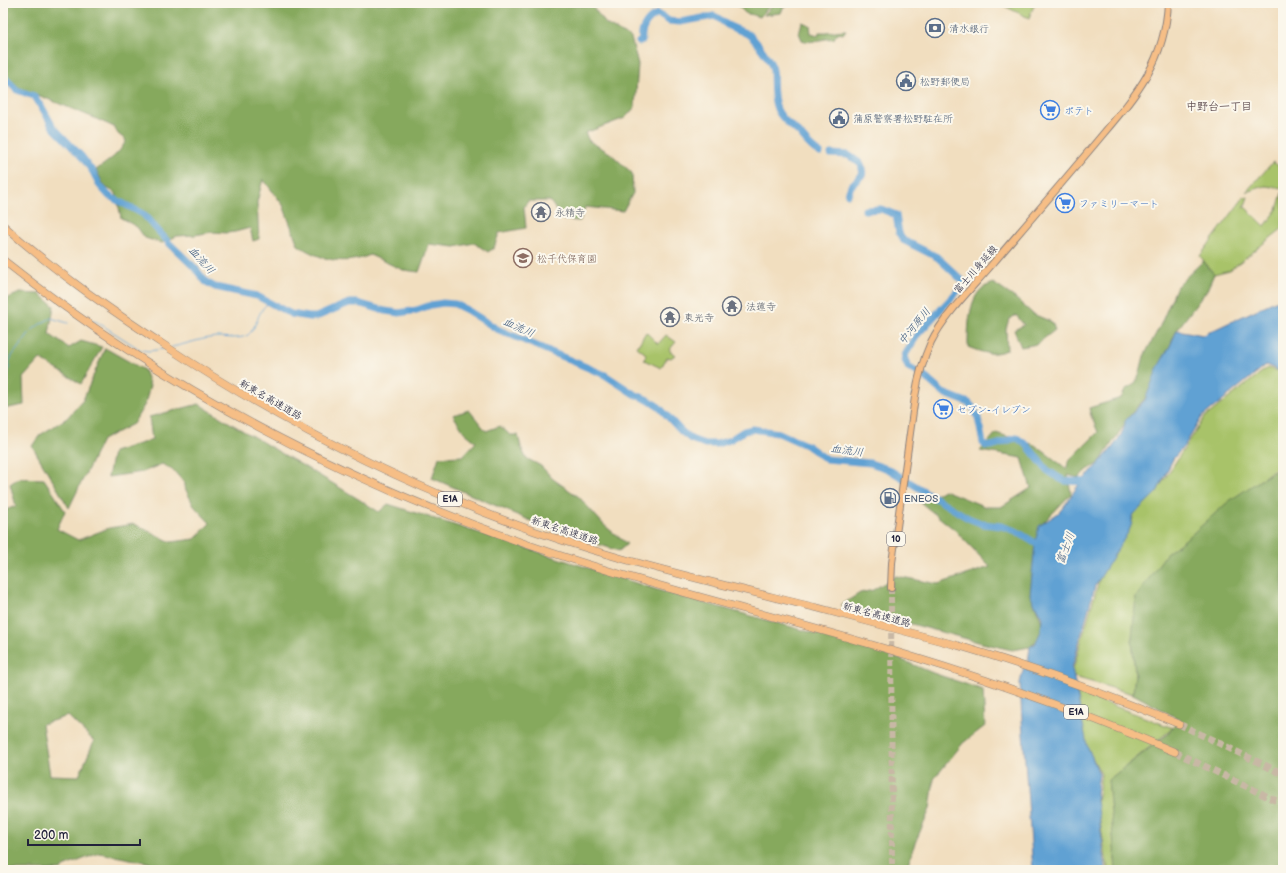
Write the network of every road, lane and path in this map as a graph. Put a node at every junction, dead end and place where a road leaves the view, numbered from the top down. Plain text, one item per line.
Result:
1 (1168, 3) edge
2 (3, 225) edge
3 (3, 260) edge
4 (891, 588) tunnel mouth
5 (1179, 724) tunnel mouth
6 (1175, 752) tunnel mouth

1 - 4 main road, 富士川身延線 / 10
2 - 5 highway, 新東名高速道路 / E1A, bridge
3 - 6 highway, E1A

